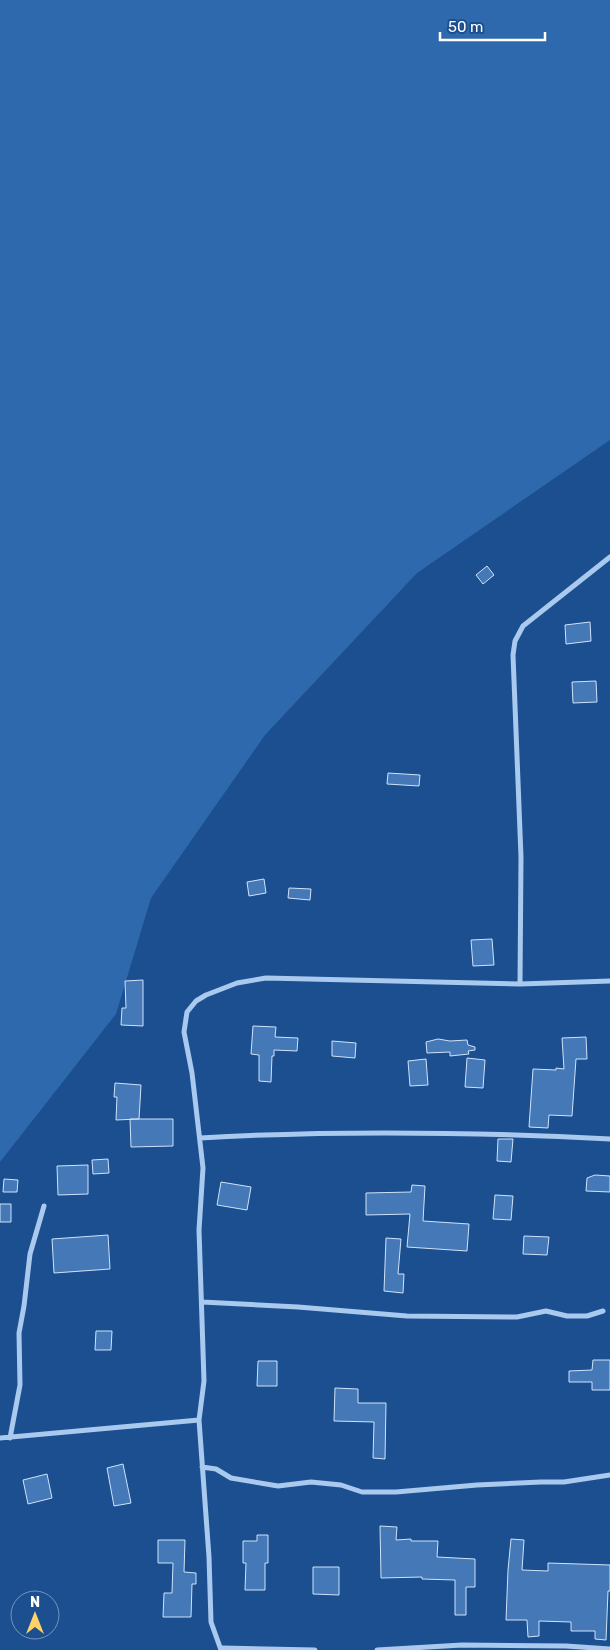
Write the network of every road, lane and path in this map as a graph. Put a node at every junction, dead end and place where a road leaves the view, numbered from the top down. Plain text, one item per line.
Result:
1 (610, 558) edge
2 (610, 981) edge
3 (520, 984) junction
4 (200, 1138) junction
5 (610, 1139) edge
6 (44, 1206) dead end
7 (202, 1302) junction
8 (603, 1311) dead end
9 (199, 1420) junction
10 (0, 1438) edge
11 (10, 1438) junction
12 (202, 1467) junction
13 (610, 1475) edge
14 (222, 1649) edge
15 (610, 1649) edge
16 (315, 1650) edge
17 (377, 1650) edge

1 - 3 street
2 - 3 street
3 - 4 street
4 - 5 street
4 - 7 street
6 - 11 street
7 - 8 street
7 - 9 street
9 - 11 street
9 - 12 street
10 - 11 street
12 - 13 street
12 - 14 street
14 - 16 street
15 - 17 street

